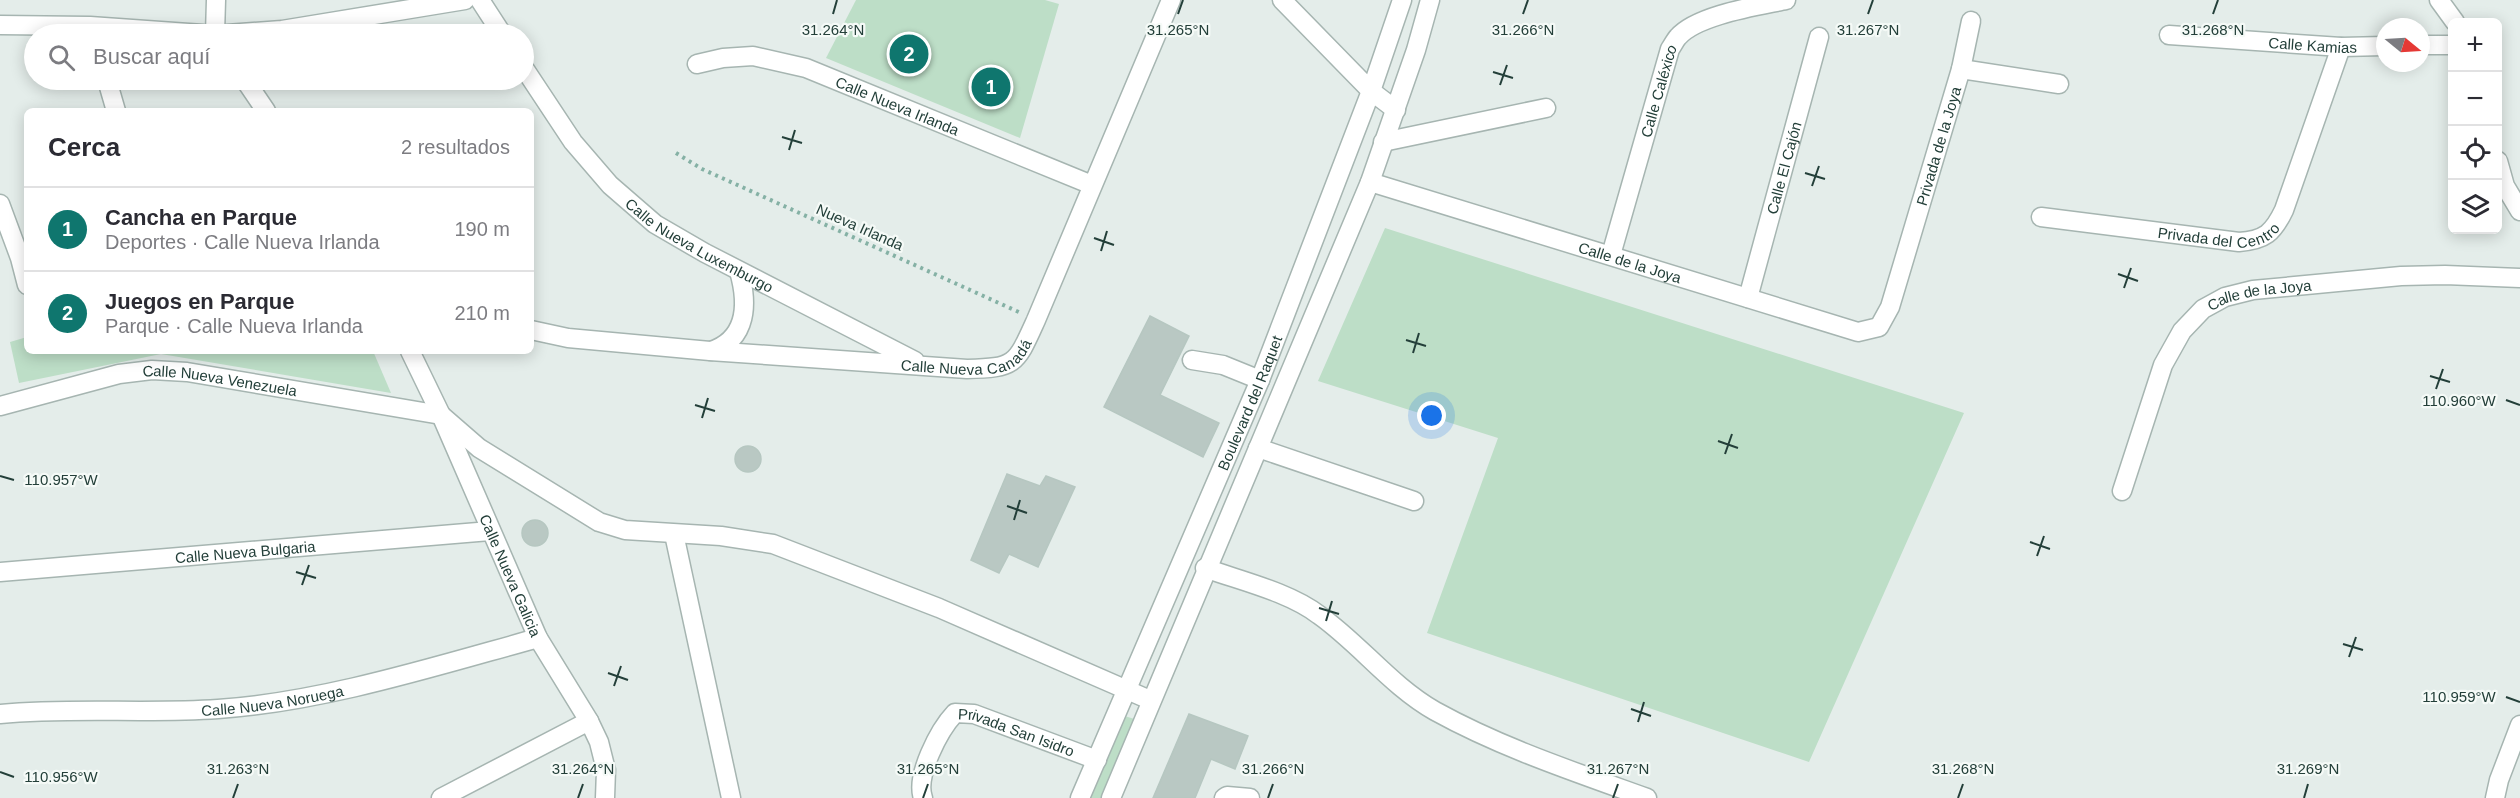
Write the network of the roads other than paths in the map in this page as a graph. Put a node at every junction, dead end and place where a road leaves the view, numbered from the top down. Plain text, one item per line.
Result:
1 (216, 0) edge
2 (465, 0) edge
3 (480, 0) edge
4 (1171, 0) edge
5 (1282, 0) edge
6 (1402, 0) edge
7 (1430, 0) edge
8 (1786, 0) edge
9 (2439, 0) edge
10 (2452, 18) edge
11 (1971, 21) dead end
12 (215, 24) edge
13 (319, 24) edge
14 (496, 24) edge
15 (0, 26) edge
16 (24, 27) edge
17 (2169, 35) dead end
18 (1819, 37) dead end
19 (2430, 45) edge
20 (2448, 45) edge
21 (2341, 46) junction
22 (2376, 46) edge
23 (697, 64) dead end
24 (1961, 69) junction
25 (534, 83) edge
26 (2059, 84) dead end
27 (110, 90) edge
28 (252, 90) edge
29 (1371, 91) junction
30 (115, 108) edge
31 (264, 108) edge
32 (1546, 108) dead end
33 (1396, 110) junction
34 (1383, 142) junction
35 (2502, 175) edge
36 (1370, 182) junction
37 (1092, 185) junction
38 (0, 204) edge
39 (2520, 211) edge
40 (2041, 217) dead end
41 (1611, 255) junction
42 (24, 257) edge
43 (740, 271) junction
44 (2520, 278) edge
45 (1748, 298) junction
46 (1885, 319) joint
47 (534, 331) edge
48 (710, 351) junction
49 (411, 354) edge
50 (1192, 360) dead end
51 (923, 364) junction
52 (1260, 380) junction
53 (0, 406) edge
54 (441, 416) junction
55 (1258, 448) junction
56 (2122, 491) dead end
57 (1414, 501) dead end
58 (490, 531) junction
59 (674, 534) junction
60 (1205, 568) junction
61 (0, 572) edge
62 (538, 639) junction
63 (1126, 689) junction
64 (1150, 700) junction
65 (0, 714) edge
66 (589, 721) junction
67 (2520, 725) edge
68 (1097, 760) junction
69 (441, 798) edge
70 (605, 798) edge
71 (731, 798) edge
72 (923, 798) edge
73 (1080, 798) edge
74 (1111, 798) edge
75 (1224, 798) edge
76 (1250, 798) edge
77 (1647, 798) edge
78 (2495, 798) edge

1 - 12 street
2 - 13 street
3 - 14 street
4 - 37 street, Calle Nueva Canadá
5 - 29 street
6 - 29 street, Boulevard del Raquet
7 - 33 street, Boulevard del Raquet
8 - 41 street, Calle Caléxico
9 - 10 street
11 - 24 street
15 - 16 street
17 - 21 street, Calle Kamias
18 - 45 street, Calle El Cajón
19 - 20 street
21 - 22 street, Calle Kamias
21 - 40 street, Privada del Centro
23 - 37 street, Calle Nueva Irlanda
24 - 26 street, Privada de la Joya
24 - 46 street, Privada de la Joya
25 - 43 street, Calle Nueva Luxemburgo
27 - 30 street
28 - 31 street
29 - 33 street
29 - 52 street, Boulevard del Raquet
32 - 34 street
33 - 34 street, Boulevard del Raquet
34 - 36 street, Boulevard del Raquet
35 - 39 street
36 - 41 street, Calle de la Joya
36 - 55 street, Boulevard del Raquet
37 - 51 street, Calle Nueva Canadá
38 - 42 street
41 - 45 street, Calle de la Joya
43 - 48 street
43 - 51 street, Calle Nueva Luxemburgo
44 - 56 street, Calle de la Joya
45 - 46 street, Calle de la Joya
47 - 48 street, Calle Nueva Canadá
48 - 51 street, Calle Nueva Canadá
49 - 54 street, Calle Nueva Galicia
50 - 52 street
52 - 63 street, Boulevard del Raquet
53 - 54 street, Calle Nueva Venezuela
54 - 58 street, Calle Nueva Galicia
54 - 59 street
55 - 57 street
55 - 60 street, Boulevard del Raquet
58 - 61 street, Calle Nueva Bulgaria
58 - 62 street, Calle Nueva Galicia
59 - 63 street
59 - 71 street
60 - 64 street, Boulevard del Raquet
60 - 77 street
62 - 65 street, Calle Nueva Noruega
62 - 66 street, Calle Nueva Galicia
63 - 64 street
63 - 68 street, Boulevard del Raquet
64 - 74 street, Boulevard del Raquet
66 - 69 street
66 - 70 street, Calle Nueva Galicia
67 - 78 street
68 - 72 street, Privada San Isidro
68 - 73 street, Boulevard del Raquet
75 - 76 street

